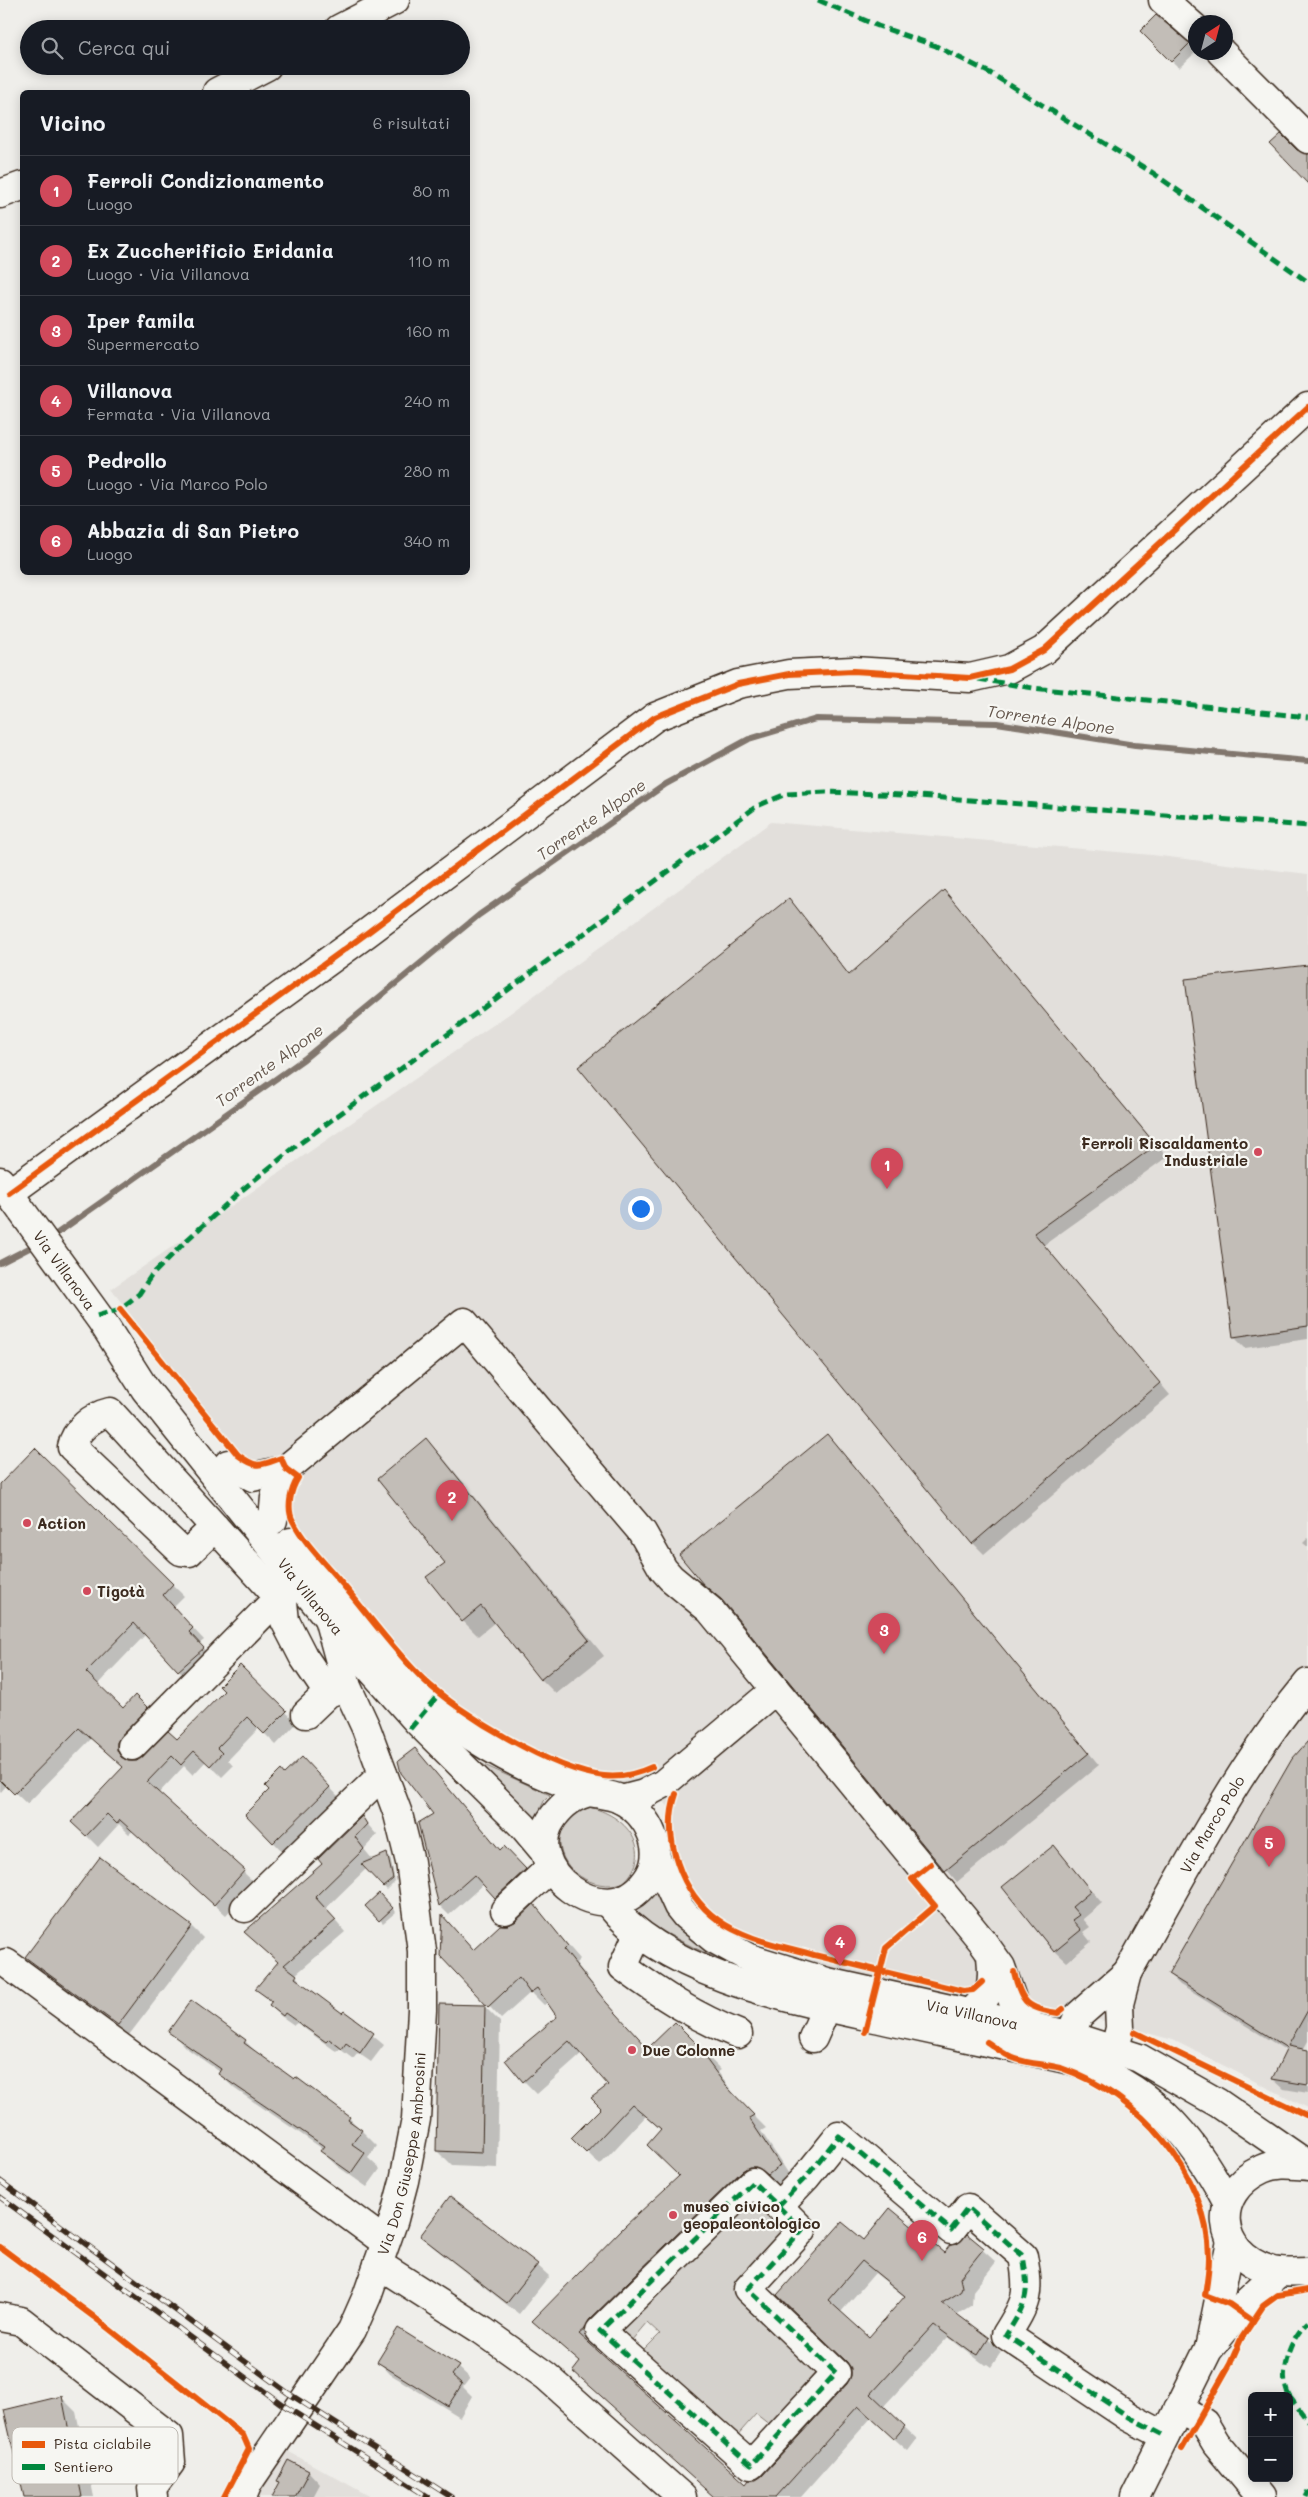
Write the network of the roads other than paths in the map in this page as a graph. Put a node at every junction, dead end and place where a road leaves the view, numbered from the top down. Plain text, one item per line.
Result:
1 (395, 0) edge
2 (1163, 0) edge
3 (356, 20) edge
4 (1188, 22) edge
5 (1230, 60) edge
6 (249, 75) edge
7 (220, 90) edge
8 (1308, 138) edge
9 (20, 187) edge
10 (0, 194) edge
11 (1308, 406) edge
12 (4, 1187) edge
13 (101, 1320) junction
14 (228, 1464) junction
15 (286, 1469) junction
16 (274, 1520) junction
17 (215, 1527) junction
18 (288, 1595) junction
19 (328, 1618) junction
20 (355, 1620) junction
21 (1308, 1684) edge
22 (387, 1687) junction
23 (338, 1690) junction
24 (775, 1690) junction
25 (306, 1714) dead end
26 (366, 1728) junction
27 (132, 1746) dead end
28 (383, 1774) junction
29 (663, 1784) junction
30 (590, 1792) junction
31 (621, 1800) junction
32 (648, 1826) junction
33 (656, 1858) junction
34 (547, 1860) junction
35 (608, 1903) junction
36 (246, 1908) dead end
37 (504, 1910) dead end
38 (638, 1934) junction
39 (990, 1952) junction
40 (6, 1963) dead end
41 (1127, 1973) junction
42 (823, 2006) junction
43 (970, 2013) junction
44 (1033, 2027) junction
45 (738, 2034) dead end
46 (1070, 2036) junction
47 (813, 2038) dead end
48 (1115, 2049) junction
49 (1308, 2166) edge
50 (1227, 2202) junction
51 (778, 2206) junction
52 (1230, 2241) junction
53 (381, 2253) junction
54 (1279, 2272) junction
55 (1308, 2272) edge
56 (0, 2317) edge
57 (1208, 2350) junction
58 (1178, 2409) junction
59 (157, 2427) edge
60 (1165, 2436) junction
61 (155, 2484) edge
62 (153, 2497) edge
63 (242, 2497) edge
64 (682, 2497) edge
65 (1135, 2497) edge
66 (1261, 2497) edge

1 - 3 street
2 - 4 street
5 - 8 street
6 - 7 street
9 - 10 street
11 - 12 street
12 - 13 street, Via Villanova
13 - 14 street, Via Villanova
13 - 18 street, Via Villanova
14 - 15 street
14 - 16 street, Via Villanova
15 - 16 street
15 - 24 street
16 - 20 street, Via Villanova
17 - 17 street
17 - 18 street
18 - 19 street, Via Villanova
18 - 20 street
18 - 23 street
18 - 27 street
19 - 22 street, Via Villanova
19 - 23 street, Via Don Giuseppe Ambrosini
20 - 30 street, Via Villanova
21 - 41 street, Via Marco Polo
22 - 26 street, Via Don Giuseppe Ambrosini
22 - 34 street, Via Villanova
23 - 25 street
23 - 26 street, Via Don Giuseppe Ambrosini
24 - 29 street
24 - 39 street
26 - 28 street, Via Don Giuseppe Ambrosini
28 - 36 street
28 - 53 street, Via Don Giuseppe Ambrosini
29 - 31 street
29 - 32 street
30 - 31 street
30 - 34 street
31 - 32 street
32 - 33 street
33 - 35 street
33 - 43 street, Via Villanova
34 - 35 street
34 - 37 street
35 - 38 street, Via Villanova
38 - 42 street, Via Villanova
38 - 45 street
39 - 43 street
39 - 44 street
40 - 53 street
41 - 46 street, Via Marco Polo
41 - 48 street, Via Marco Polo
42 - 47 street
42 - 50 street, Via Villanova
43 - 44 street, Via Villanova
44 - 46 street, Via Villanova
46 - 48 street, Via Villanova
48 - 49 street, Via Villanova
49 - 50 street
50 - 52 street
51 - 51 street
51 - 60 street
52 - 54 street
52 - 57 street
53 - 63 street, Via Don Giuseppe Ambrosini
53 - 64 street
54 - 55 street
54 - 57 street
56 - 59 street
57 - 58 street
58 - 60 street
58 - 66 street
60 - 65 street
61 - 62 street

